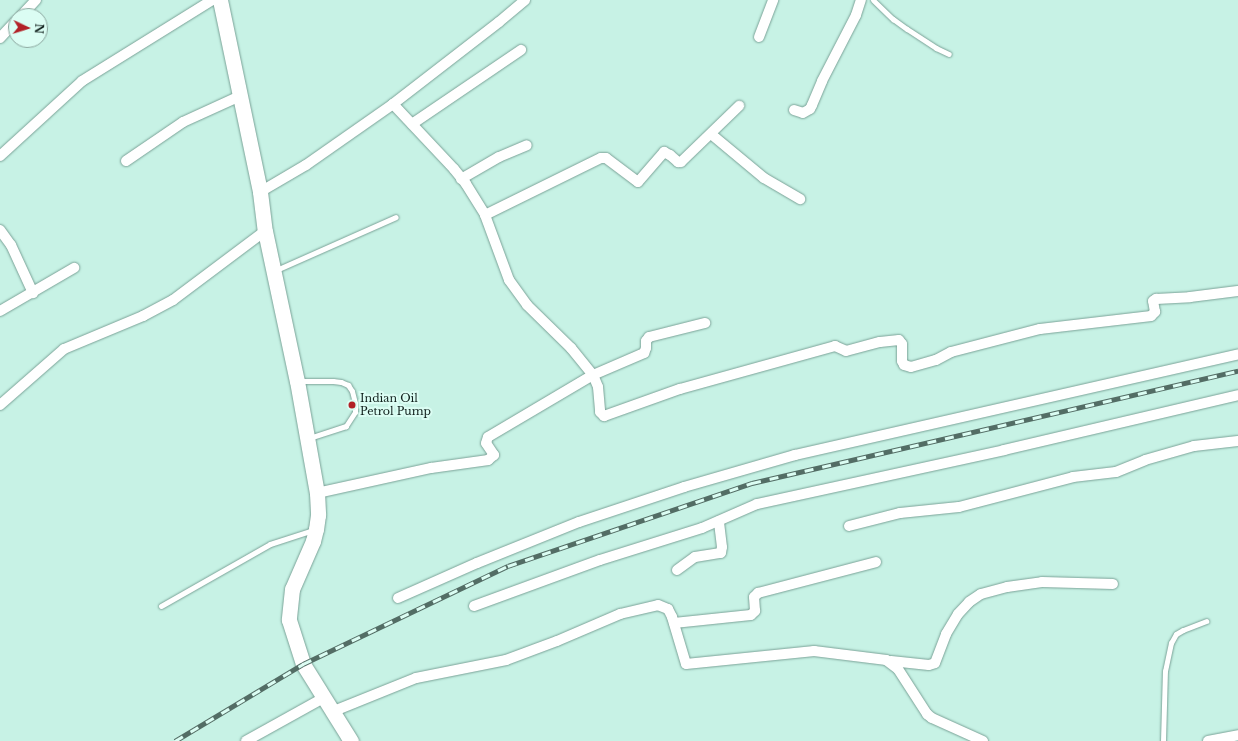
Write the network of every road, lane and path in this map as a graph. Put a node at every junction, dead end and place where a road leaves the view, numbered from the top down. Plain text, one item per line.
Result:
1 (36, 0) edge
2 (212, 0) edge
3 (220, 0) edge
4 (525, 0) edge
5 (773, 0) edge
6 (861, 0) edge
7 (874, 0) edge
8 (28, 8) edge
9 (8, 30) edge
10 (759, 37) dead end
11 (0, 38) edge
12 (521, 50) dead end
13 (949, 54) dead end
14 (240, 96) junction
15 (393, 104) junction
16 (739, 106) dead end
17 (794, 110) dead end
18 (412, 124) junction
19 (711, 134) junction
20 (528, 146) dead end
21 (0, 156) edge
22 (126, 161) dead end
23 (461, 179) junction
24 (260, 192) junction
25 (800, 198) dead end
26 (485, 215) junction
27 (396, 217) dead end
28 (0, 230) edge
29 (265, 231) junction
30 (74, 268) dead end
31 (273, 271) junction
32 (1238, 290) edge
33 (33, 293) junction
34 (0, 311) edge
35 (705, 323) dead end
36 (1238, 354) edge
37 (593, 375) junction
38 (297, 382) junction
39 (1238, 395) edge
40 (0, 405) edge
41 (307, 438) junction
42 (1238, 441) edge
43 (318, 493) junction
44 (719, 521) junction
45 (849, 526) dead end
46 (316, 529) junction
47 (876, 562) dead end
48 (677, 570) dead end
49 (1113, 584) dead end
50 (398, 598) dead end
51 (161, 606) dead end
52 (474, 606) dead end
53 (1206, 621) dead end
54 (674, 623) junction
55 (891, 662) junction
56 (325, 697) junction
57 (334, 711) junction
58 (1238, 735) edge
59 (246, 741) edge
60 (351, 741) edge
61 (984, 741) edge
62 (1163, 741) edge
63 (1208, 741) edge

1 - 8 street
2 - 21 street
3 - 14 main road
4 - 15 street
5 - 10 street
6 - 17 street
7 - 13 lane
9 - 11 street
12 - 18 street
14 - 22 street
14 - 24 main road
15 - 18 street
15 - 24 street
16 - 19 street
18 - 23 street
19 - 25 street
19 - 26 street
20 - 23 street
23 - 26 street
24 - 29 main road
26 - 37 street
27 - 31 lane
28 - 33 street
29 - 31 main road
29 - 40 street
30 - 33 street
31 - 38 main road
32 - 37 street
33 - 34 street
35 - 37 street
36 - 50 street
37 - 43 street
38 - 41 main road
38 - 41 lane
39 - 44 street
41 - 43 main road
42 - 45 street
43 - 46 main road
44 - 48 street
44 - 52 street
46 - 51 lane
46 - 56 main road
47 - 54 street
49 - 55 street
53 - 62 lane
54 - 55 street
54 - 57 street
55 - 61 street
56 - 57 main road
56 - 59 street
57 - 60 main road
58 - 63 street

